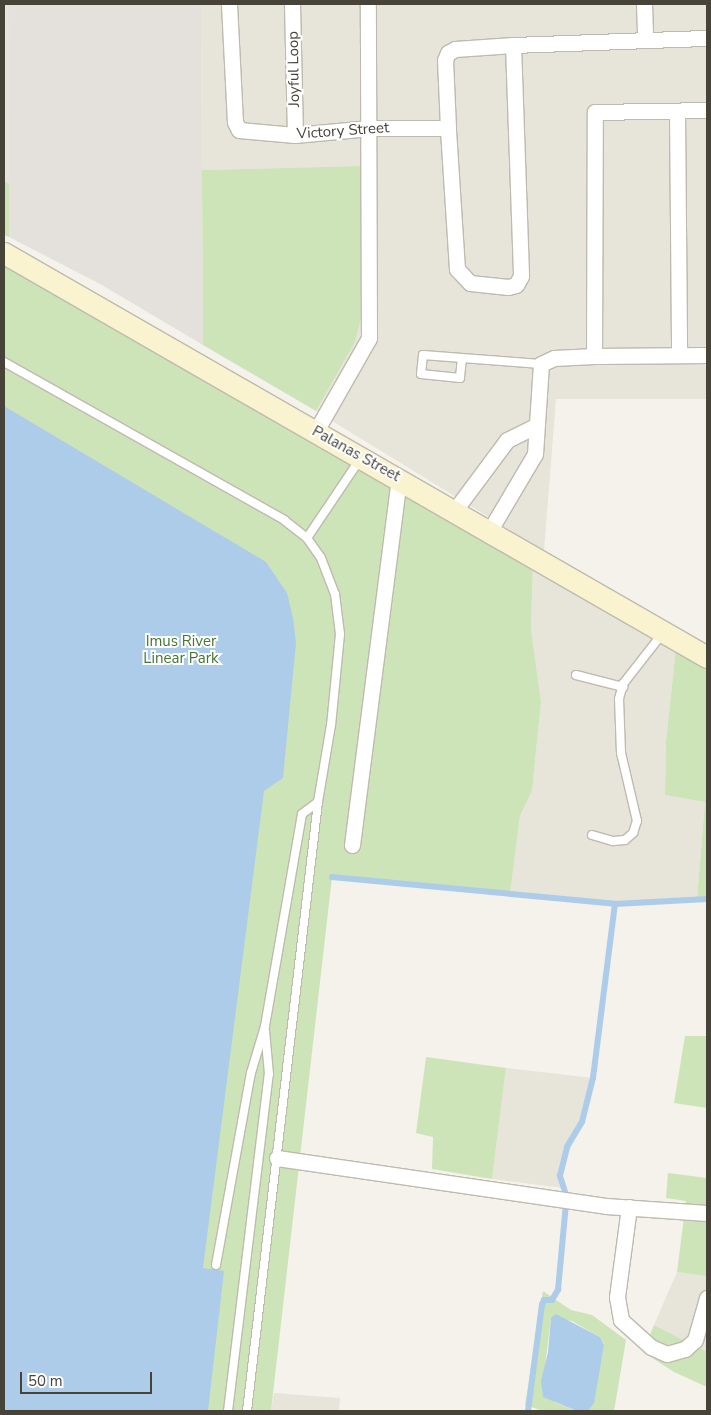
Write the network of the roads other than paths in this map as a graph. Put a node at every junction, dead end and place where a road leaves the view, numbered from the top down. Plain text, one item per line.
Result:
1 (229, 4) edge
2 (292, 4) edge
3 (368, 4) edge
4 (644, 4) edge
5 (707, 38) edge
6 (645, 40) junction
7 (514, 45) junction
8 (707, 110) edge
9 (677, 111) junction
10 (370, 128) junction
11 (448, 128) junction
12 (295, 135) junction
13 (4, 253) edge
14 (679, 355) junction
15 (707, 355) edge
16 (594, 356) junction
17 (462, 358) junction
18 (4, 362) edge
19 (541, 364) junction
20 (534, 427) junction
21 (316, 431) junction
22 (362, 457) junction
23 (400, 478) junction
24 (455, 510) junction
25 (490, 530) junction
26 (308, 538) junction
27 (663, 632) junction
28 (707, 657) edge
29 (576, 675) dead end
30 (622, 687) junction
31 (318, 802) junction
32 (592, 836) dead end
33 (352, 844) dead end
34 (265, 1026) junction
35 (277, 1158) junction
36 (629, 1207) junction
37 (707, 1213) edge
38 (216, 1265) dead end
39 (707, 1298) edge
40 (228, 1411) edge
41 (247, 1411) edge

1 - 12 street, Victory Street
2 - 12 street, Joyful Loop
3 - 10 street
4 - 6 street
5 - 6 street
6 - 7 street
7 - 11 street
7 - 11 street
8 - 9 street
9 - 14 street
9 - 16 street
10 - 11 street, Victory Street
10 - 12 street, Victory Street
10 - 21 street
13 - 21 main road, Palanas Street
14 - 15 street
14 - 16 street
16 - 19 street
17 - 17 lane
17 - 19 lane
18 - 26 lane
19 - 20 street
20 - 24 street
20 - 25 street
21 - 22 main road, Palanas Street
22 - 23 main road, Palanas Street
22 - 26 lane
23 - 24 main road, Palanas Street
23 - 33 street
24 - 25 main road, Palanas Street
25 - 27 main road, Palanas Street
26 - 31 lane
27 - 28 main road, Palanas Street
27 - 30 lane
29 - 30 lane
30 - 32 lane
31 - 34 lane
31 - 35 lane
34 - 38 lane
34 - 40 lane
35 - 36 street
35 - 41 lane
36 - 37 street
36 - 39 street

